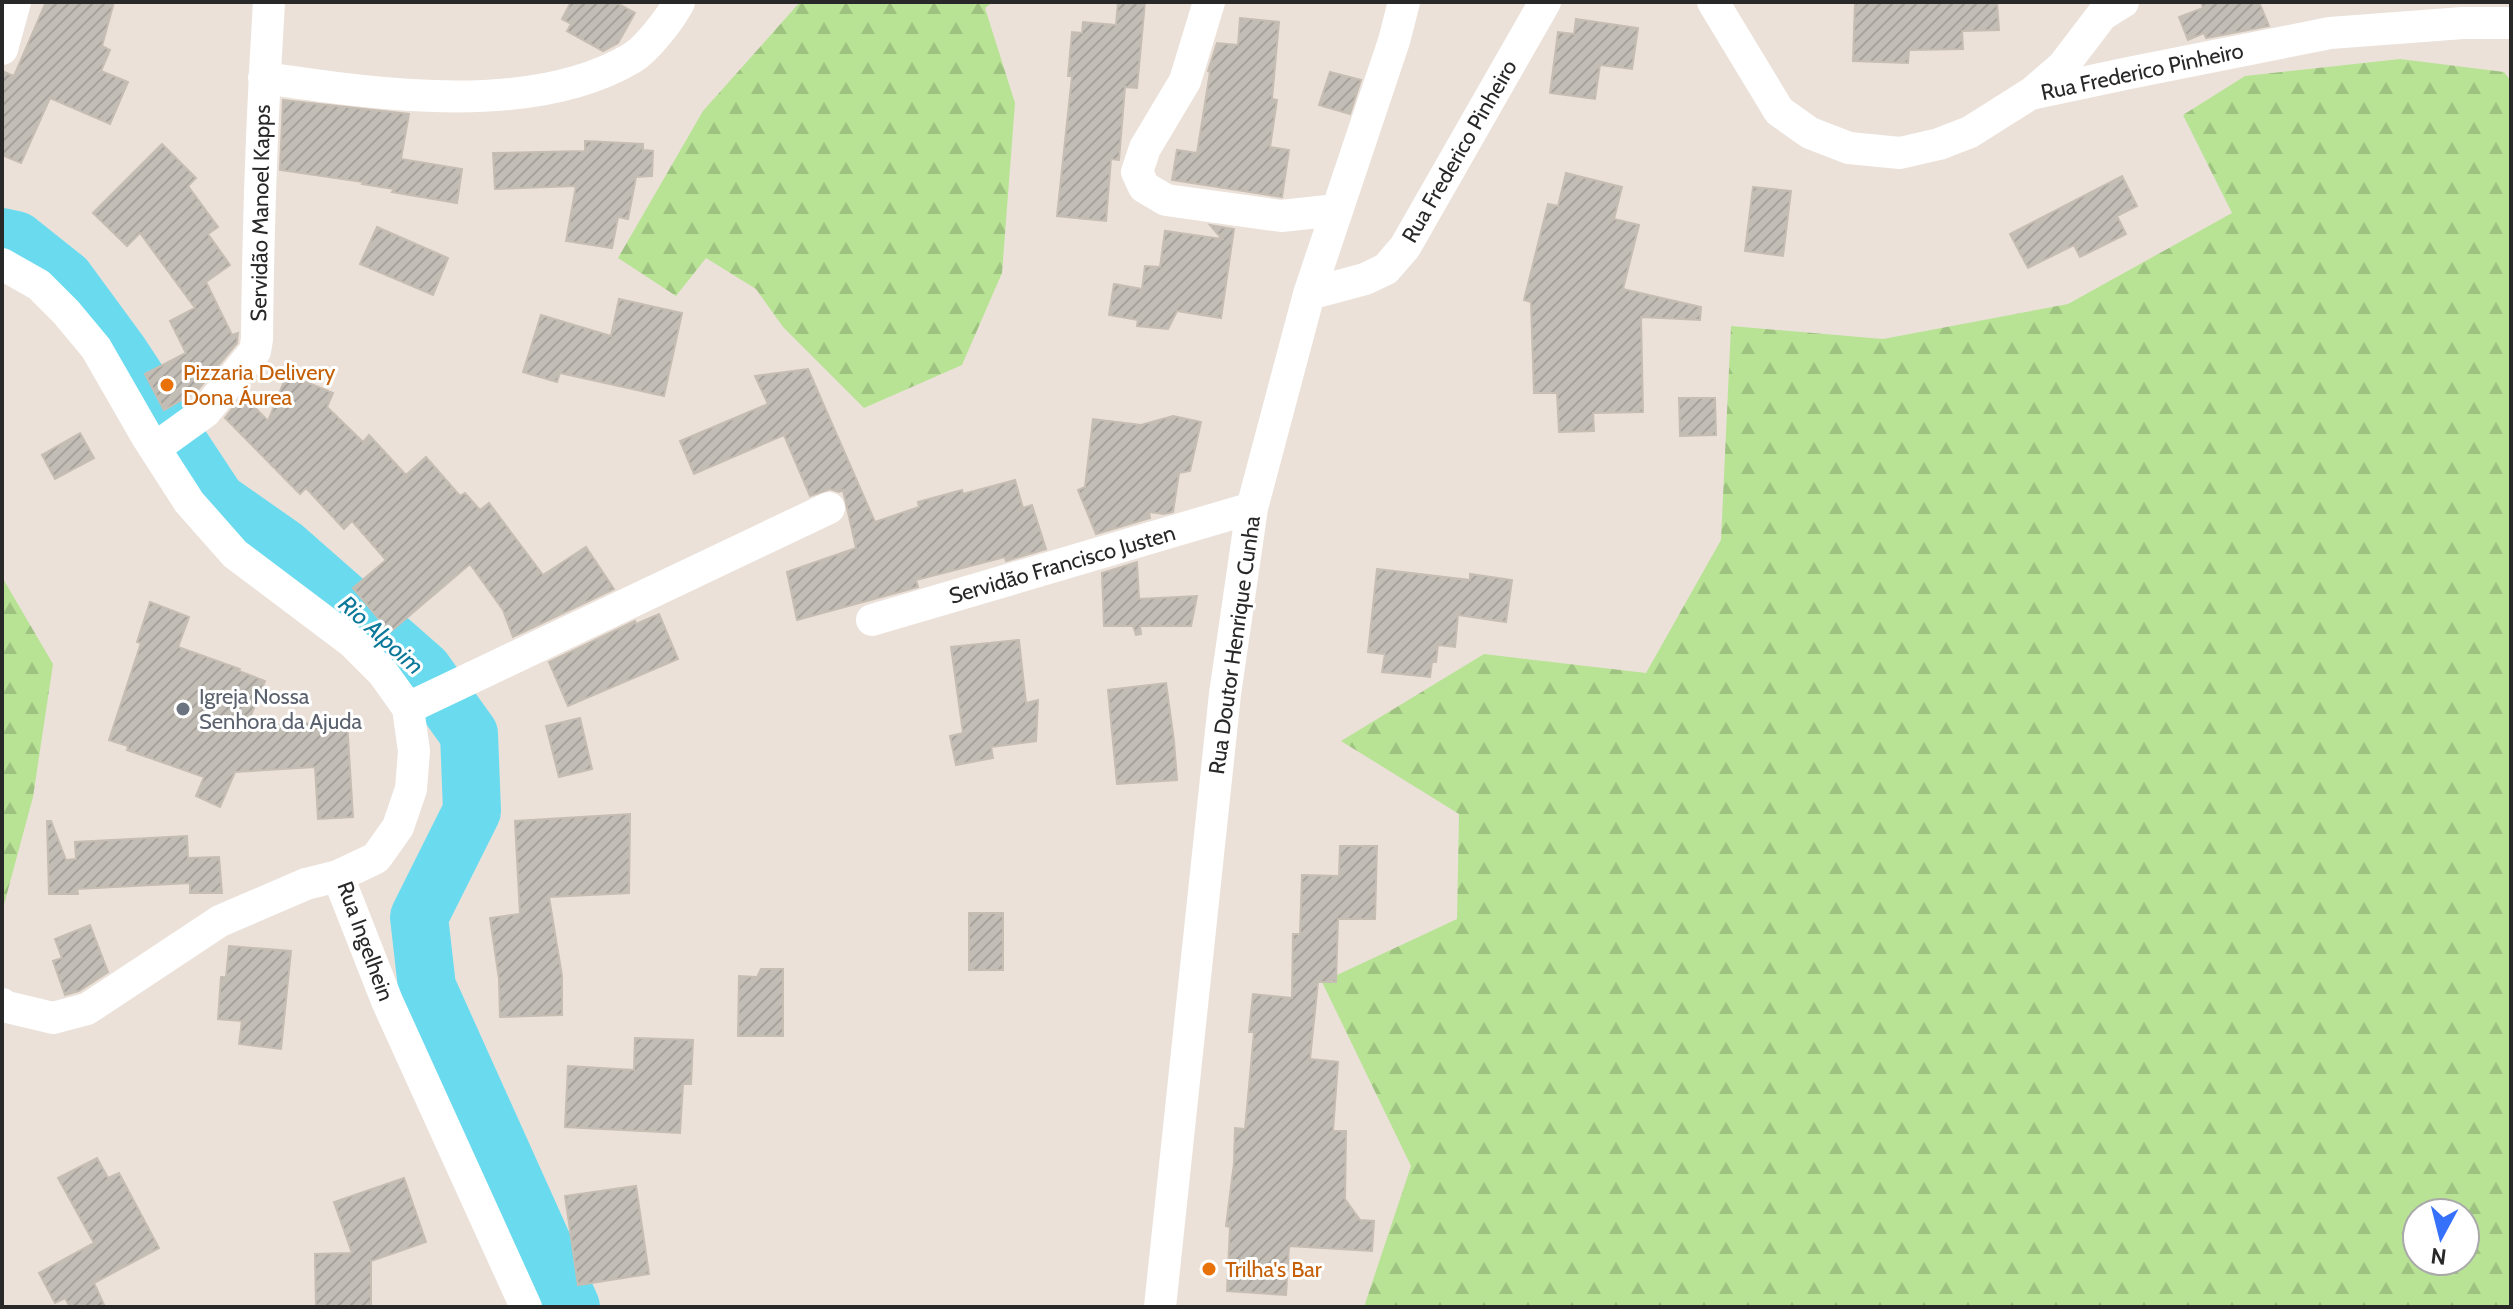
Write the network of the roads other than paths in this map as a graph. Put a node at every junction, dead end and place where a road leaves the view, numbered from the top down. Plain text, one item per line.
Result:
1 (15, 2) edge
2 (269, 2) edge
3 (679, 2) edge
4 (1209, 2) edge
5 (1404, 2) edge
6 (1545, 2) edge
7 (1713, 2) edge
8 (2123, 2) edge
9 (2511, 23) edge
10 (2, 49) edge
11 (264, 78) junction
12 (2030, 94) junction
13 (1337, 210) junction
14 (2, 264) edge
15 (1309, 294) junction
16 (156, 447) junction
17 (829, 508) dead end
18 (1252, 508) junction
19 (872, 620) dead end
20 (410, 708) junction
21 (338, 876) junction
22 (2, 1004) edge
23 (526, 1307) edge
24 (1160, 1307) edge

1 - 10 street
2 - 11 street, Servidão Manoel Kapps
3 - 11 street, Servidão Manoel Kapps
4 - 13 street
5 - 13 street, Rua Doutor Henrique Cunha
6 - 15 street, Rua Frederico Pinheiro
7 - 12 street, Rua Frederico Pinheiro
8 - 12 street
9 - 12 street, Rua Frederico Pinheiro
11 - 16 street, Servidão Manoel Kapps
13 - 15 street, Rua Doutor Henrique Cunha
14 - 16 street, Rua Ingelhein
15 - 18 street, Rua Doutor Henrique Cunha
16 - 20 street, Rua Ingelhein
17 - 20 street
18 - 19 street, Servidão Francisco Justen
18 - 24 street, Rua Doutor Henrique Cunha
20 - 21 street, Rua Ingelhein
21 - 22 street
21 - 23 street, Rua Ingelhein

